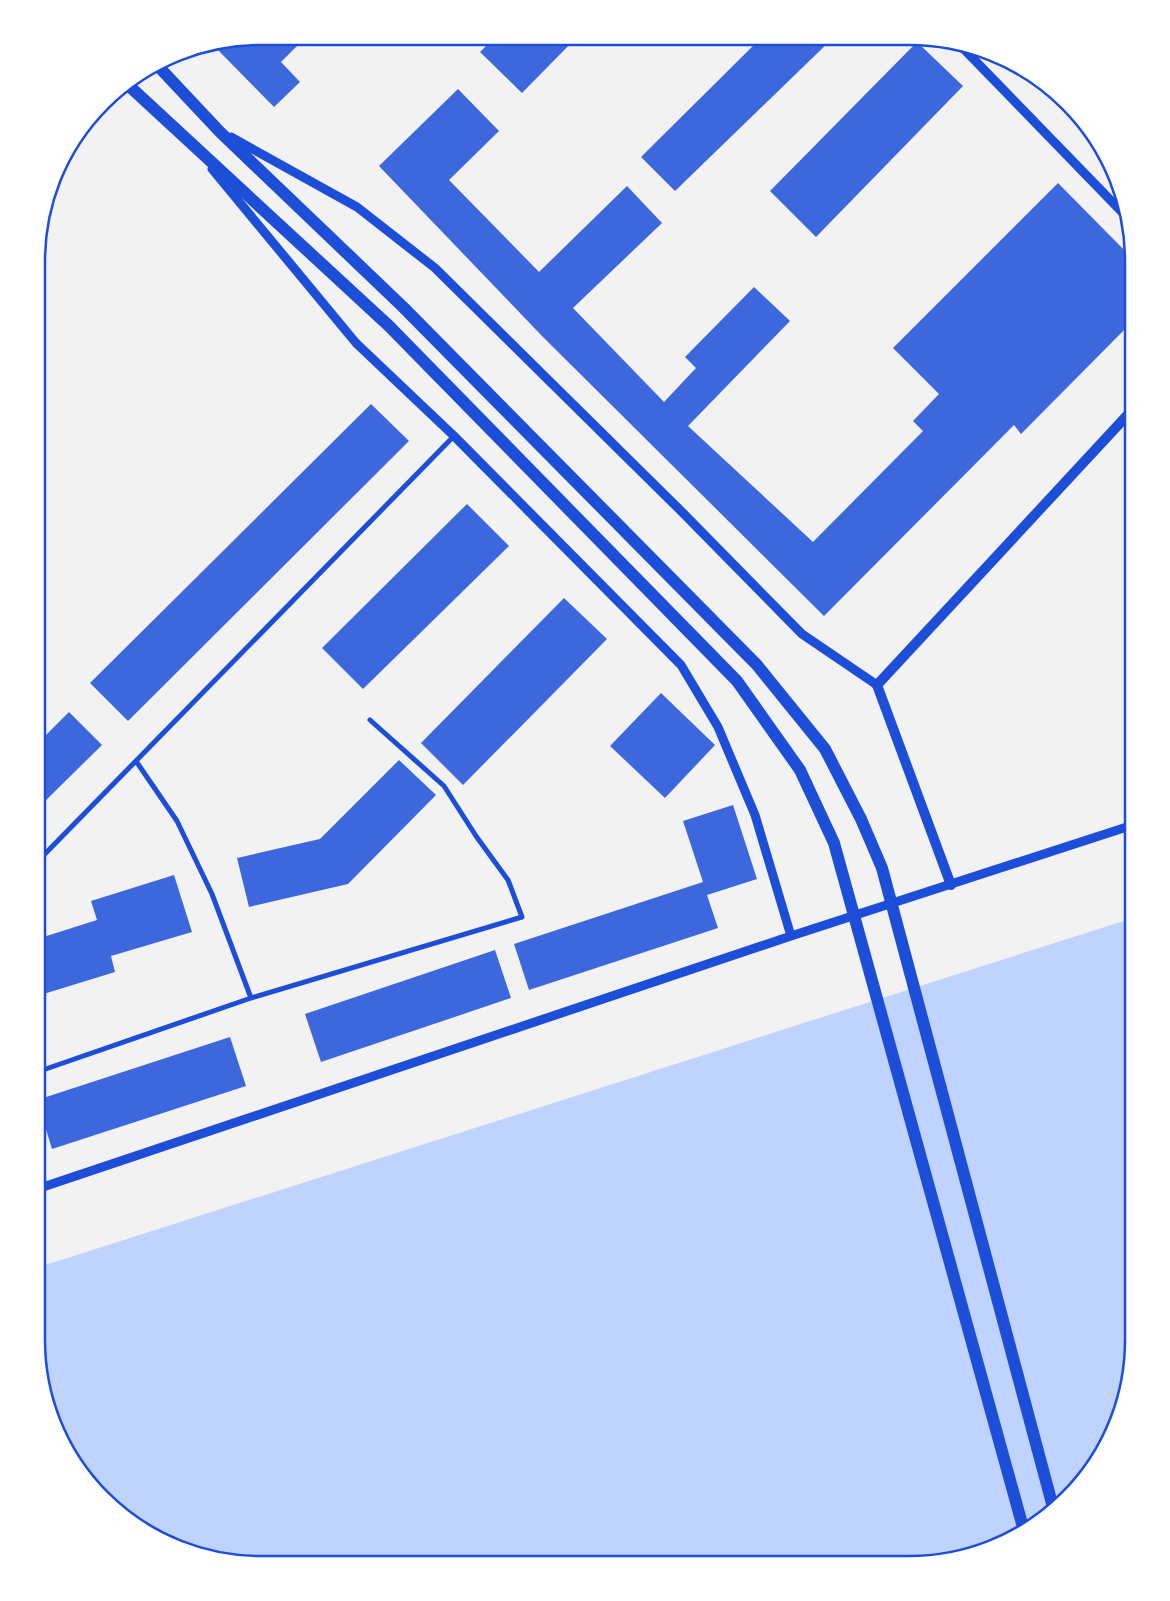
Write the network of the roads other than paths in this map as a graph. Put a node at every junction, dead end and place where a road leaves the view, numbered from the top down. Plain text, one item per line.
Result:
1 (967, 53) edge
2 (161, 69) edge
3 (132, 88) edge
4 (220, 132) junction
5 (192, 144) junction
6 (1119, 209) edge
7 (1125, 418) edge
8 (454, 436) junction
9 (877, 685) junction
10 (370, 720) dead end
11 (136, 761) junction
12 (1125, 829) edge
13 (45, 854) edge
14 (951, 885) junction
15 (791, 936) junction
16 (251, 998) junction
17 (45, 1069) edge
18 (45, 1186) edge
19 (1051, 1502) edge
20 (1022, 1524) edge

1 - 6 street
2 - 4 main road
3 - 5 main road
4 - 9 street
4 - 19 main road
5 - 8 street
5 - 20 main road
7 - 9 main road
8 - 11 street
8 - 15 street
9 - 14 main road
10 - 16 street
11 - 13 street
11 - 16 street
12 - 14 street
14 - 15 street
15 - 18 street
16 - 17 street

